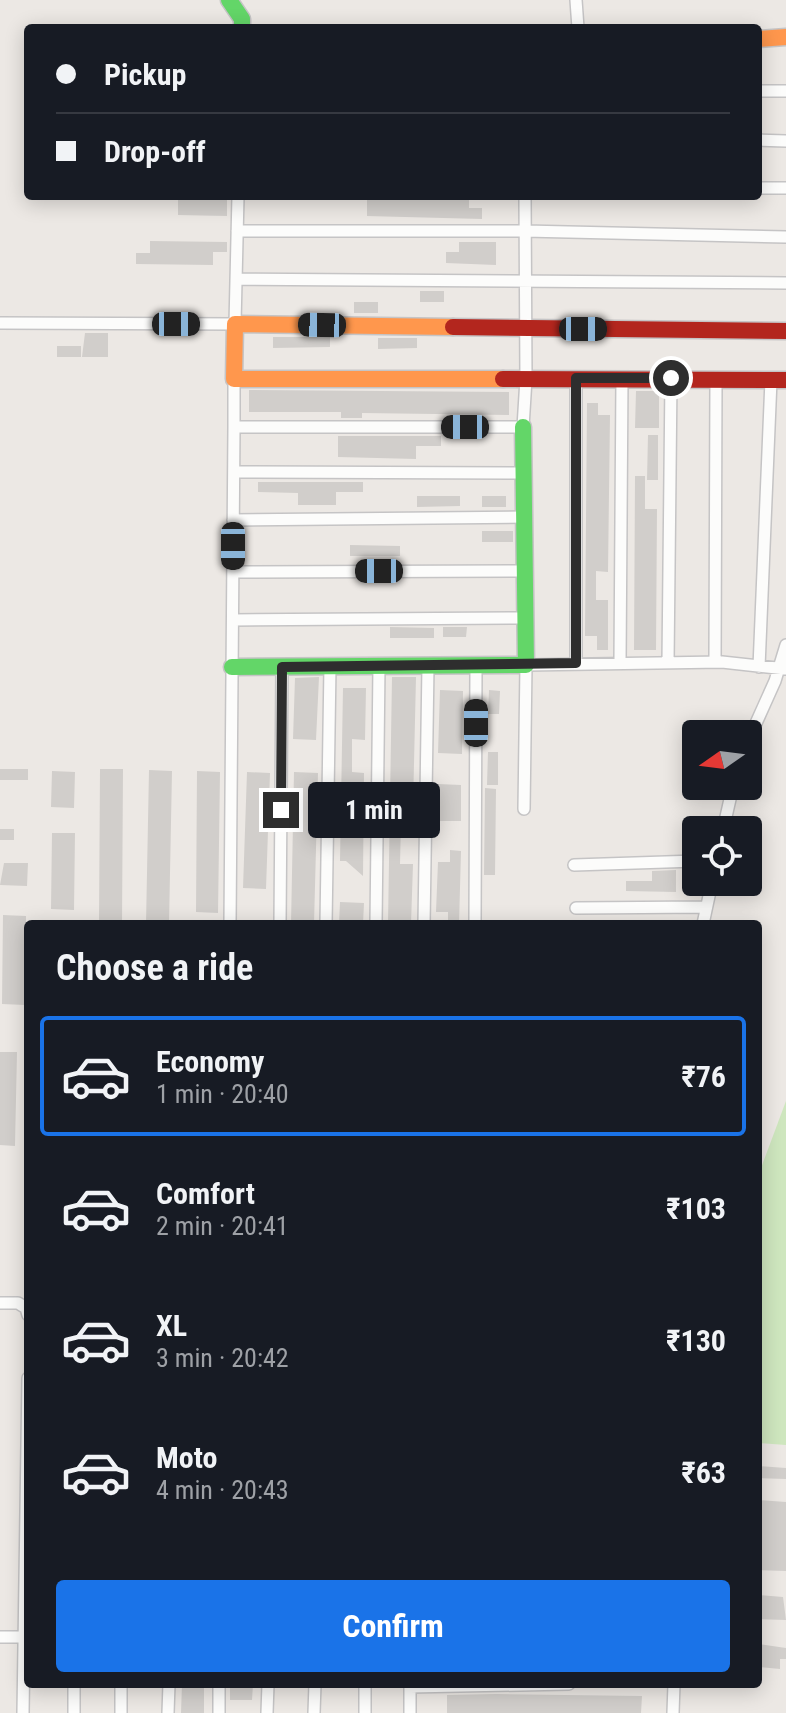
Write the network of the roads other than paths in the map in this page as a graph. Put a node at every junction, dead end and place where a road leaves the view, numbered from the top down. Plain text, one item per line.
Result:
1 (229, 0) edge
2 (576, 0) edge
3 (242, 24) edge
4 (578, 24) edge
5 (786, 37) edge
6 (762, 39) edge
7 (762, 91) edge
8 (786, 91) edge
9 (762, 140) edge
10 (786, 141) edge
11 (762, 188) edge
12 (786, 188) edge
13 (238, 200) edge
14 (525, 200) edge
15 (237, 231) junction
16 (525, 231) junction
17 (786, 237) edge
18 (236, 279) junction
19 (525, 280) junction
20 (786, 283) edge
21 (0, 323) edge
22 (235, 324) junction
23 (525, 328) junction
24 (786, 331) edge
25 (576, 378) junction
26 (622, 378) junction
27 (671, 378) junction
28 (234, 379) junction
29 (526, 379) junction
30 (716, 379) junction
31 (778, 380) edge
32 (234, 427) junction
33 (523, 427) junction
34 (234, 472) junction
35 (524, 473) junction
36 (524, 517) junction
37 (233, 520) junction
38 (525, 571) junction
39 (233, 572) junction
40 (525, 618) junction
41 (233, 620) junction
42 (786, 645) edge
43 (715, 662) junction
44 (576, 663) junction
45 (620, 663) junction
46 (668, 663) junction
47 (476, 665) junction
48 (526, 665) junction
49 (330, 666) junction
50 (379, 666) junction
51 (428, 666) junction
52 (232, 667) junction
53 (282, 667) junction
54 (759, 667) junction
55 (782, 669) edge
56 (758, 720) edge
57 (524, 809) dead end
58 (682, 861) edge
59 (574, 865) dead end
60 (709, 896) edge
61 (706, 907) junction
62 (576, 908) dead end
63 (230, 920) edge
64 (280, 920) edge
65 (326, 920) edge
66 (376, 920) edge
67 (424, 920) edge
68 (475, 920) edge
69 (704, 920) edge
70 (0, 1303) edge
71 (24, 1307) edge
72 (24, 1585) edge
73 (0, 1637) edge
74 (23, 1637) junction
75 (74, 1688) edge
76 (121, 1688) edge
77 (169, 1688) edge
78 (219, 1688) edge
79 (268, 1688) edge
80 (315, 1688) edge
81 (365, 1688) edge
82 (410, 1688) edge
83 (674, 1688) edge
84 (23, 1713) edge
85 (74, 1713) edge
86 (121, 1713) edge
87 (168, 1713) edge
88 (219, 1713) edge
89 (267, 1713) edge
90 (314, 1713) edge
91 (365, 1713) edge
92 (410, 1713) edge
93 (673, 1713) edge

1 - 3 street
2 - 4 street
5 - 6 street
7 - 8 street
9 - 10 street
11 - 12 street
13 - 15 street
14 - 16 street
15 - 16 street
15 - 18 street
16 - 17 street
16 - 19 street
18 - 19 street
18 - 22 street
19 - 20 street
19 - 23 street
21 - 22 street
22 - 23 street
22 - 28 street
23 - 24 street
23 - 29 street
25 - 26 street
25 - 29 street
25 - 44 street
26 - 27 street
26 - 45 street
27 - 30 street
27 - 46 street
28 - 29 street
28 - 32 street
29 - 33 street
30 - 31 street
30 - 43 street
31 - 54 street
32 - 33 street
32 - 34 street
33 - 35 street
34 - 35 street
34 - 37 street
35 - 36 street
36 - 37 street
36 - 38 street
37 - 39 street
38 - 39 street
38 - 40 street
39 - 41 street
40 - 41 street
40 - 48 street
41 - 52 street
42 - 55 street
43 - 46 street
43 - 54 street
44 - 45 street
44 - 48 street
45 - 46 street
47 - 48 street
47 - 51 street
47 - 68 street
48 - 57 street
49 - 50 street
49 - 53 street
49 - 65 street
50 - 51 street
50 - 66 street
51 - 67 street
52 - 53 street
52 - 63 street
53 - 64 street
54 - 55 street
55 - 56 street
58 - 59 street
60 - 61 street
61 - 62 street
61 - 69 street
70 - 71 street
72 - 74 street
73 - 74 street
74 - 84 street
75 - 85 street
76 - 86 street
77 - 87 street
78 - 88 street
79 - 89 street
80 - 90 street
81 - 91 street
82 - 92 street
83 - 93 street

